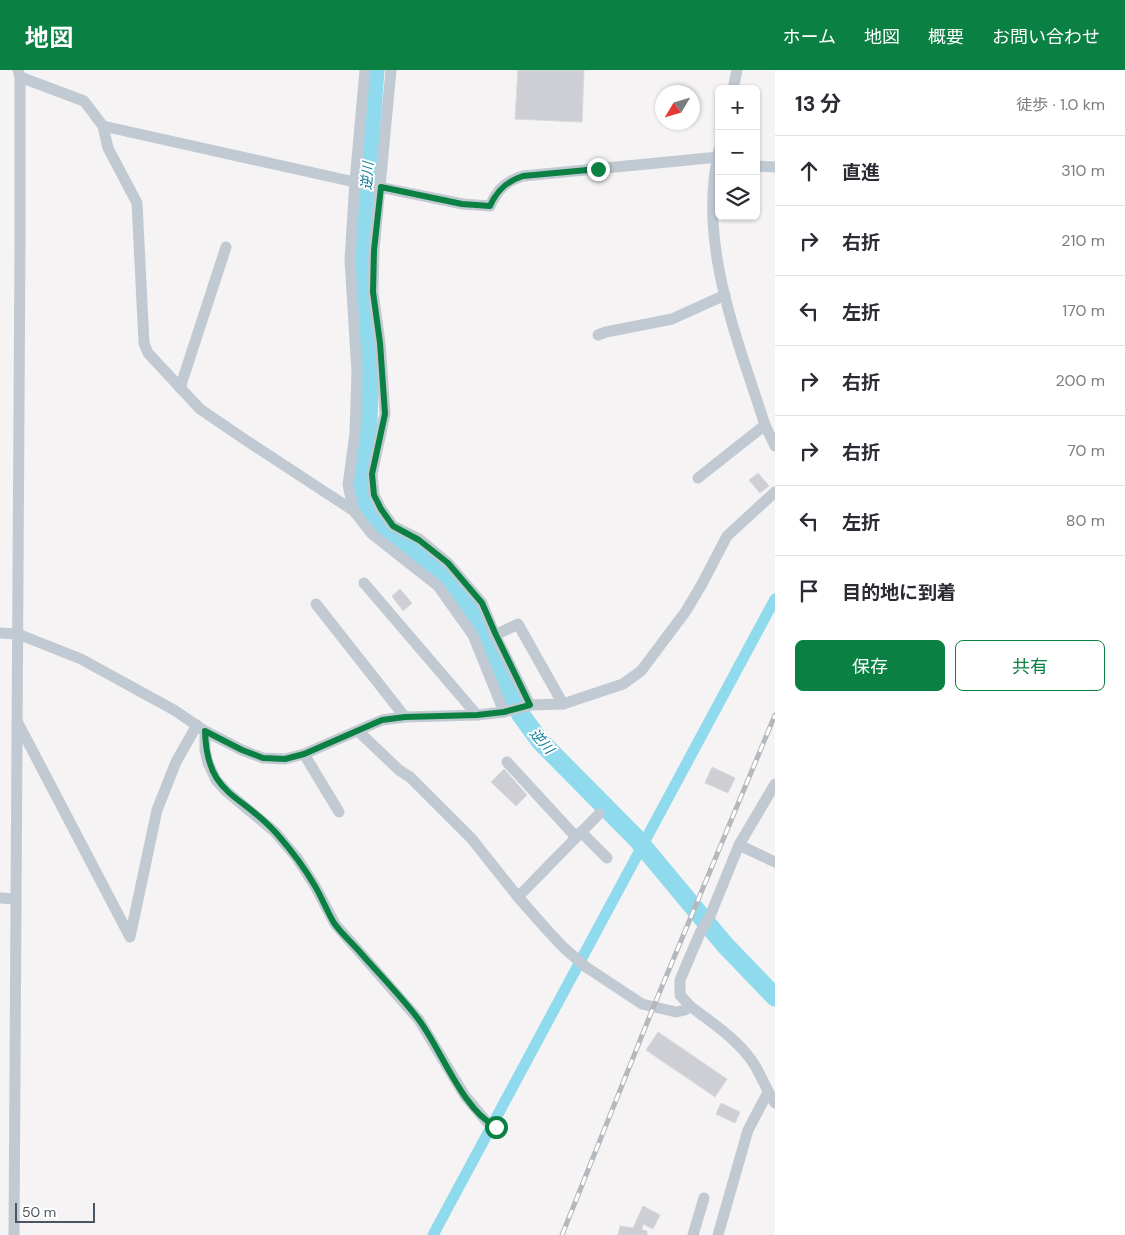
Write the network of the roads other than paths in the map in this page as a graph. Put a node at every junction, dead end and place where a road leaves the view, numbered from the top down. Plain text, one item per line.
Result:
1 (365, 70) edge
2 (391, 70) edge
3 (737, 70) edge
4 (19, 73) edge
5 (734, 85) edge
6 (102, 126) junction
7 (715, 154) edge
8 (760, 166) edge
9 (775, 167) edge
10 (715, 175) edge
11 (357, 182) junction
12 (377, 186) junction
13 (226, 247) dead end
14 (725, 295) junction
15 (598, 335) dead end
16 (180, 388) junction
17 (765, 425) junction
18 (775, 446) edge
19 (698, 478) dead end
20 (775, 492) edge
21 (354, 511) junction
22 (364, 583) dead end
23 (316, 604) dead end
24 (0, 632) edge
25 (18, 634) junction
26 (496, 635) junction
27 (563, 704) junction
28 (528, 706) junction
29 (508, 711) junction
30 (477, 715) junction
31 (405, 717) junction
32 (16, 720) junction
33 (201, 728) junction
34 (358, 731) junction
35 (304, 754) junction
36 (507, 762) dead end
37 (775, 784) edge
38 (339, 812) dead end
39 (599, 814) dead end
40 (579, 835) junction
41 (739, 846) junction
42 (607, 858) dead end
43 (775, 862) edge
44 (518, 897) junction
45 (0, 898) edge
46 (16, 899) junction
47 (690, 1006) junction
48 (768, 1092) junction
49 (775, 1103) edge
50 (494, 1126) dead end
51 (704, 1198) dead end
52 (14, 1235) edge
53 (693, 1235) edge
54 (718, 1235) edge

1 - 11 street
2 - 12 street
3 - 5 street
4 - 6 street
4 - 25 street
6 - 11 street
6 - 16 street
7 - 12 street
8 - 9 street
10 - 14 street
11 - 12 street
11 - 21 street
12 - 26 street
13 - 16 street
14 - 15 street
14 - 17 street
16 - 21 street
17 - 18 street
17 - 19 street
20 - 27 street
21 - 29 street
22 - 30 street
23 - 31 street
24 - 25 street
25 - 32 street
25 - 33 street
26 - 27 street
26 - 28 street
27 - 28 street
28 - 29 street
29 - 30 street
30 - 31 street
31 - 34 street
32 - 33 street
32 - 46 street
33 - 35 street
33 - 50 street
34 - 35 street
34 - 44 street
35 - 38 street
36 - 40 street
37 - 41 street
39 - 40 street
40 - 42 street
40 - 44 street
41 - 43 street
41 - 47 street
44 - 47 street
45 - 46 street
46 - 52 street
47 - 48 street
48 - 49 street
48 - 54 street
51 - 53 street

